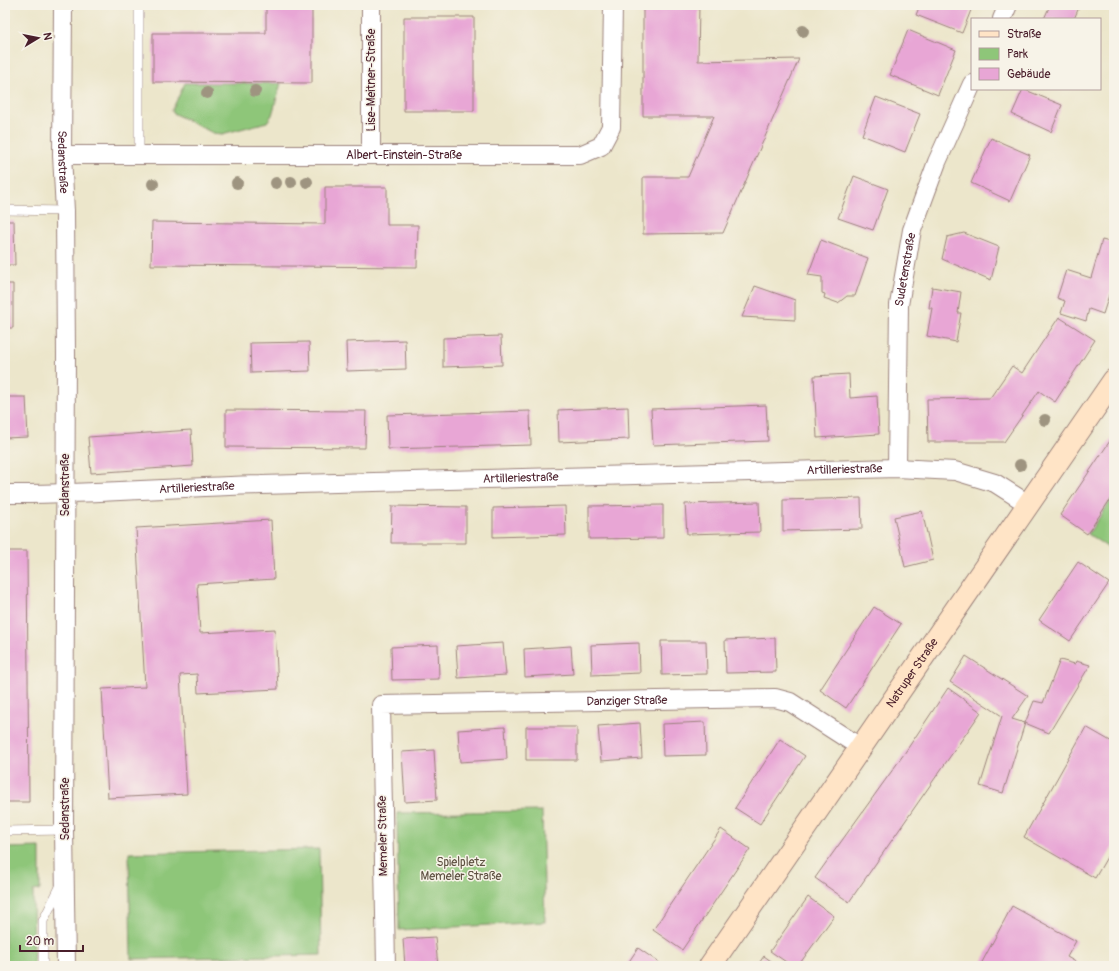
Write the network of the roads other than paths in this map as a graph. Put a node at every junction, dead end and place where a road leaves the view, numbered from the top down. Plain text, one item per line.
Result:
1 (63, 5) edge
2 (139, 5) edge
3 (371, 5) edge
4 (613, 5) edge
5 (1008, 5) edge
6 (1002, 18) edge
7 (971, 86) edge
8 (139, 154) junction
9 (371, 154) junction
10 (62, 155) junction
11 (5, 210) edge
12 (65, 210) junction
13 (1114, 380) edge
14 (898, 468) junction
15 (5, 494) edge
16 (65, 495) junction
17 (1028, 504) junction
18 (381, 705) joint
19 (860, 747) junction
20 (64, 830) junction
21 (5, 831) edge
22 (65, 879) junction
23 (43, 966) edge
24 (66, 966) edge
25 (386, 966) edge
26 (710, 966) edge

1 - 10 street, Sedanstraße
2 - 8 lane
3 - 9 street, Lise-Meitner-Straße
4 - 9 street, Albert-Einstein-Straße
5 - 6 street
7 - 14 street, Sudetenstraße
8 - 9 street, Albert-Einstein-Straße
8 - 10 street, Albert-Einstein-Straße
10 - 12 street, Sedanstraße
11 - 12 lane
12 - 16 street, Sedanstraße
13 - 17 street, Natruper Straße
14 - 16 street, Artilleriestraße
14 - 17 street, Artilleriestraße
15 - 16 street, Artilleriestraße
16 - 20 street, Sedanstraße
17 - 19 street, Natruper Straße
18 - 19 street, Danziger Straße
18 - 25 street, Memeler Straße
19 - 26 street, Natruper Straße
20 - 21 lane
20 - 22 street, Sedanstraße
22 - 23 lane
22 - 24 street, Sedanstraße

